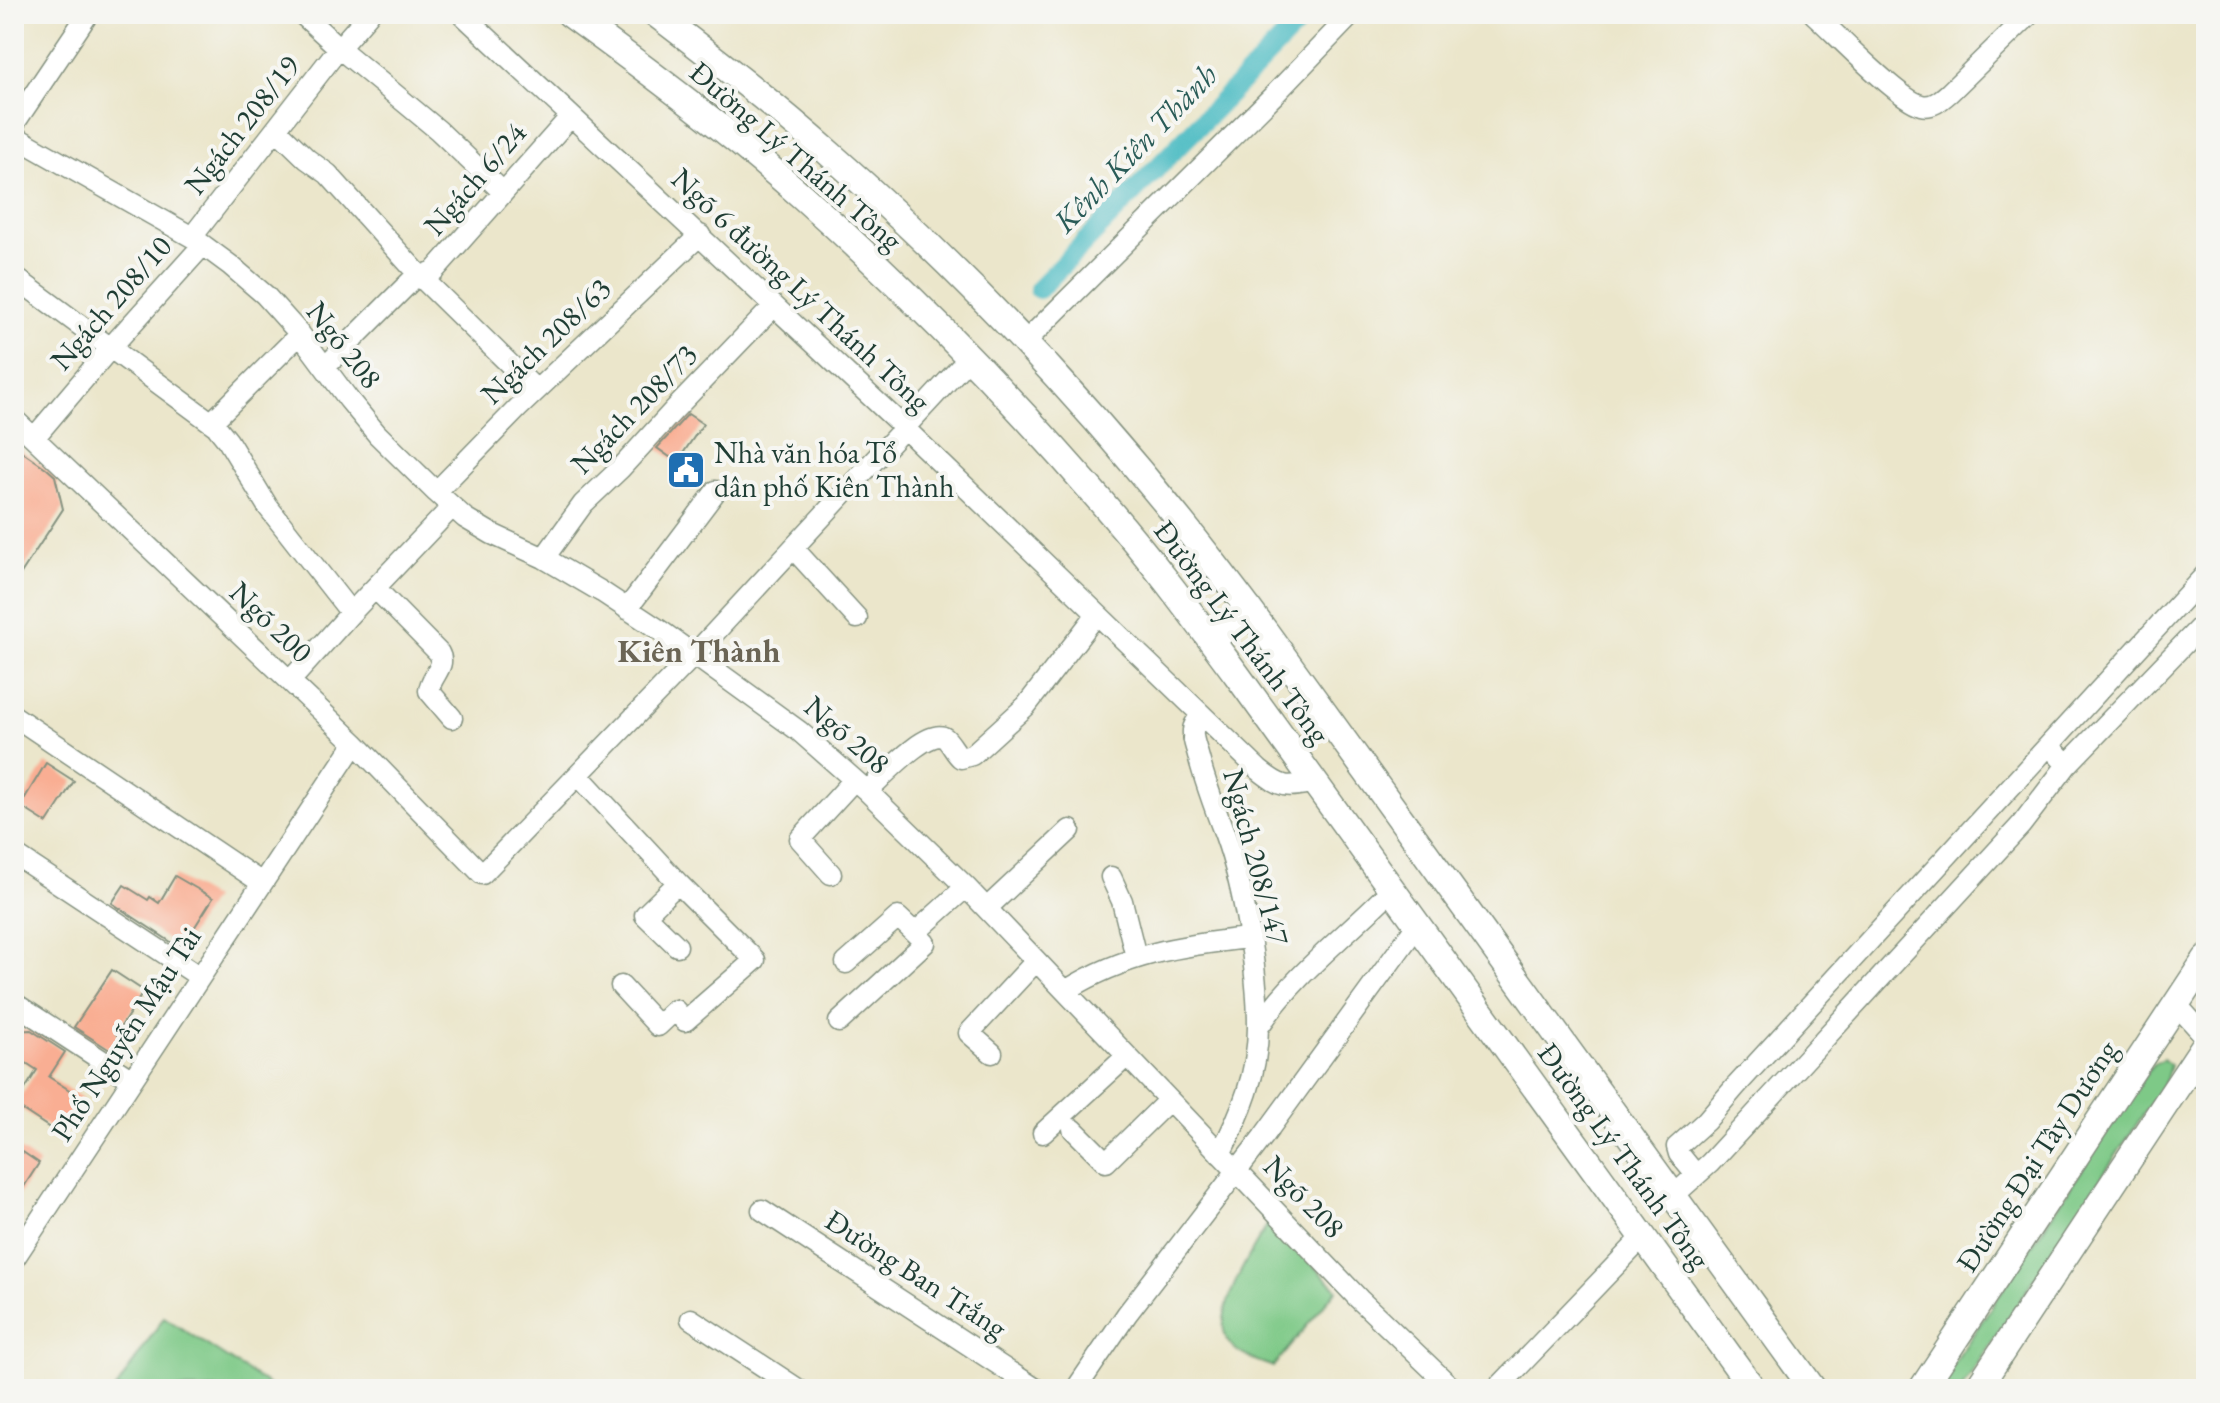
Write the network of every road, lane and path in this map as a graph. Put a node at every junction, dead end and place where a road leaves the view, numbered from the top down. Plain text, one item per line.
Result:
1 (88, 14) edge
2 (302, 14) edge
3 (369, 14) edge
4 (462, 14) edge
5 (570, 14) edge
6 (656, 14) edge
7 (1352, 14) edge
8 (1814, 14) edge
9 (2030, 14) edge
10 (339, 48) junction
11 (571, 116) junction
12 (14, 124) edge
13 (277, 130) junction
14 (14, 136) edge
15 (503, 192) junction
16 (700, 235) junction
17 (198, 241) junction
18 (420, 276) junction
19 (20, 281) dead end
20 (774, 306) junction
21 (300, 334) junction
22 (1025, 342) junction
23 (111, 347) junction
24 (970, 357) junction
25 (325, 367) junction
26 (536, 390) junction
27 (14, 419) edge
28 (212, 422) junction
29 (904, 428) junction
30 (34, 438) junction
31 (716, 491) dead end
32 (436, 492) junction
33 (452, 507) junction
34 (793, 548) junction
35 (544, 558) junction
36 (2206, 574) edge
37 (375, 588) junction
38 (1248, 608) junction
39 (627, 609) junction
40 (351, 613) junction
41 (1097, 614) junction
42 (857, 618) dead end
43 (2206, 621) edge
44 (1212, 641) junction
45 (694, 655) junction
46 (290, 681) junction
47 (1202, 715) junction
48 (14, 716) edge
49 (452, 718) dead end
50 (355, 743) junction
51 (2058, 756) junction
52 (578, 775) junction
53 (1315, 782) junction
54 (861, 786) junction
55 (1070, 830) dead end
56 (14, 854) edge
57 (831, 874) dead end
58 (1111, 877) dead end
59 (262, 883) junction
60 (678, 883) junction
61 (966, 887) junction
62 (1392, 889) junction
63 (1925, 905) junction
64 (987, 908) junction
65 (1418, 924) junction
66 (915, 933) junction
67 (1249, 938) junction
68 (677, 946) dead end
69 (1136, 957) junction
70 (1036, 961) junction
71 (846, 963) dead end
72 (200, 977) junction
73 (2202, 977) edge
74 (621, 986) dead end
75 (1067, 990) junction
76 (2176, 1004) junction
77 (17, 1012) edge
78 (839, 1022) dead end
79 (1258, 1028) junction
80 (2206, 1040) edge
81 (992, 1053) dead end
82 (1127, 1056) junction
83 (132, 1080) junction
84 (1169, 1100) junction
85 (1073, 1129) dead end
86 (1043, 1133) dead end
87 (1220, 1154) junction
88 (1237, 1171) junction
89 (1696, 1175) junction
90 (1673, 1196) junction
91 (762, 1210) dead end
92 (1643, 1237) junction
93 (14, 1259) edge
94 (691, 1319) dead end
95 (798, 1389) edge
96 (1036, 1389) edge
97 (1076, 1389) edge
98 (1453, 1389) edge
99 (1497, 1389) edge
100 (1753, 1389) edge
101 (1813, 1389) edge
102 (1922, 1389) edge
103 (1977, 1389) edge

1 - 12 street
2 - 10 street
3 - 10 street, Ngách 208/19
4 - 11 street, Ngõ 6 đường Lý Thánh Tông
5 - 24 main road, Đường Lý Thánh Tông
6 - 22 main road, Đường Lý Thánh Tông
7 - 22 street
8 - 9 street
10 - 13 street, Ngách 208/19
10 - 15 street
11 - 15 street, Ngách 6/24
11 - 16 street, Ngõ 6 đường Lý Thánh Tông
13 - 17 street, Ngách 208/19
13 - 18 street
14 - 17 street, Ngõ 208
15 - 18 street, Ngách 6/24
16 - 20 street, Ngõ 6 đường Lý Thánh Tông
16 - 26 street, Ngách 208/63
17 - 21 street, Ngõ 208
17 - 23 street, Ngách 208/10
18 - 25 street, Ngách 6/24
18 - 26 street
19 - 23 street
20 - 29 street, Ngõ 6 đường Lý Thánh Tông
20 - 35 street, Ngách 208/73
21 - 25 street, Ngõ 208
21 - 28 street
22 - 38 main road, Đường Lý Thánh Tông
23 - 28 street
23 - 30 street, Ngách 208/10
24 - 29 street
24 - 44 main road, Đường Lý Thánh Tông
25 - 32 street, Ngõ 208
26 - 32 street, Ngách 208/63
27 - 30 street, Ngõ 200
28 - 40 street
29 - 34 street
29 - 41 street, Ngõ 6 đường Lý Thánh Tông
30 - 46 street, Ngõ 200
31 - 39 street
32 - 33 street, Ngõ 208
33 - 35 street, Ngõ 208
33 - 37 street
34 - 42 street
34 - 45 street
35 - 39 street, Ngõ 208
36 - 51 street
37 - 40 street
37 - 49 street
38 - 44 main road
38 - 90 main road, Đường Lý Thánh Tông
39 - 45 street, Ngõ 208
40 - 46 street
41 - 47 street, Ngõ 6 đường Lý Thánh Tông
41 - 54 street
43 - 51 street
44 - 53 main road, Đường Lý Thánh Tông
45 - 52 street
45 - 54 street, Ngõ 208
46 - 50 street, Ngõ 200
47 - 53 street, Ngõ 6 đường Lý Thánh Tông
47 - 67 street, Ngách 208/147
48 - 59 street
50 - 52 street, Ngõ 200
50 - 59 street, Phố Nguyễn Mậu Tài
51 - 63 street
51 - 63 street
52 - 60 street
53 - 62 main road, Đường Lý Thánh Tông
54 - 57 street
54 - 61 street, Ngõ 208
55 - 64 street
56 - 72 street
58 - 69 street
59 - 72 street, Phố Nguyễn Mậu Tài
60 - 68 street
60 - 74 street
61 - 64 street, Ngõ 208
61 - 66 street
62 - 65 main road, Đường Lý Thánh Tông
62 - 79 street
63 - 89 street
63 - 89 street
64 - 70 street, Ngõ 208
65 - 88 street
65 - 92 main road, Đường Lý Thánh Tông
66 - 71 street
66 - 78 street
67 - 69 street
67 - 79 street, Ngách 208/147
69 - 75 street
70 - 75 street, Ngõ 208
70 - 81 street
72 - 83 street, Phố Nguyễn Mậu Tài
73 - 76 main road, Đường Đại Tây Dương
75 - 82 street, Ngõ 208
76 - 80 street
76 - 102 main road, Đường Đại Tây Dương
77 - 83 street
79 - 87 street, Ngách 208/147
80 - 103 main road
82 - 84 street, Ngõ 208
82 - 86 street
83 - 93 street, Phố Nguyễn Mậu Tài
84 - 85 street
84 - 87 street, Ngõ 208
87 - 88 street, Ngõ 208
88 - 97 street
88 - 98 street, Ngõ 208
89 - 90 street
90 - 101 main road, Đường Lý Thánh Tông
91 - 96 street, Đường Ban Trắng
92 - 99 street
92 - 100 main road, Đường Lý Thánh Tông
94 - 95 street

